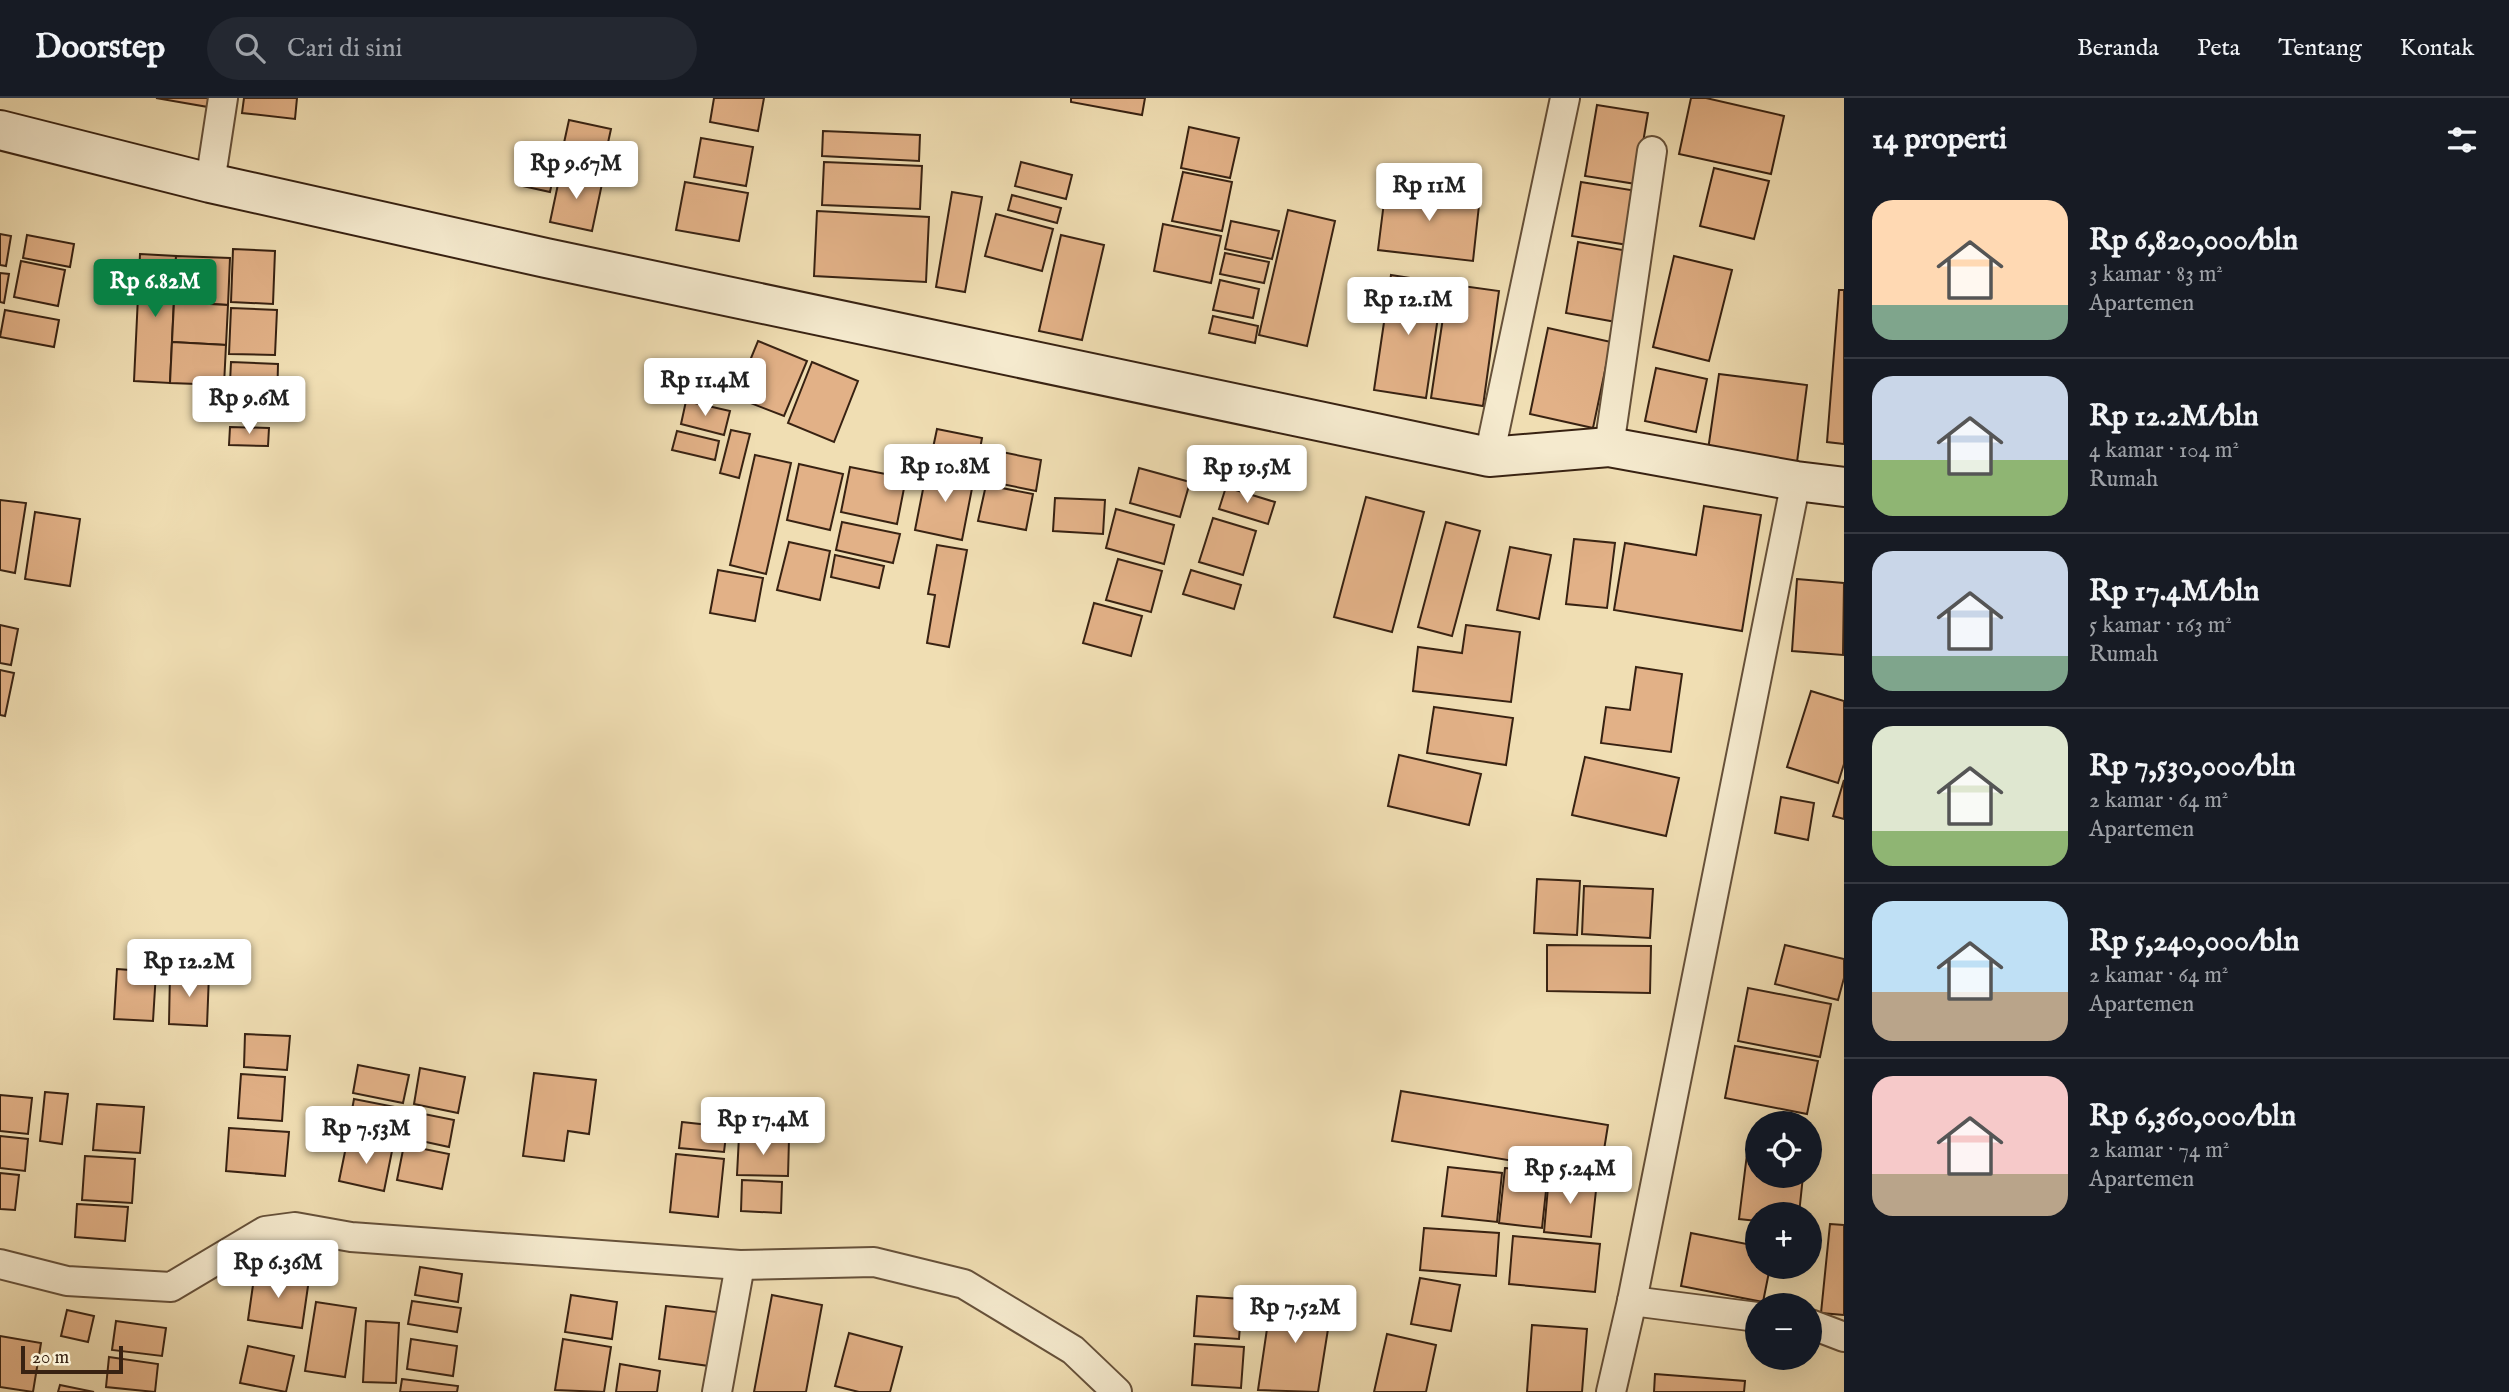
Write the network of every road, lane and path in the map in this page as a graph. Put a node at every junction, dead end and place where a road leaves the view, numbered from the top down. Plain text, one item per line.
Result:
1 (223, 98) edge
2 (1565, 98) edge
3 (0, 130) edge
4 (1652, 151) dead end
5 (210, 183) junction
6 (1609, 447) junction
7 (1489, 457) junction
8 (1796, 481) junction
9 (1844, 487) edge
10 (0, 1264) edge
11 (740, 1265) junction
12 (1632, 1301) junction
13 (1745, 1315) edge
14 (1822, 1329) edge
15 (1844, 1337) edge
16 (717, 1392) edge
17 (1117, 1392) edge
18 (1611, 1392) edge

1 - 5 street
2 - 7 street
3 - 5 main road
4 - 6 street
5 - 7 main road
6 - 7 main road
6 - 8 main road
8 - 9 main road
8 - 12 street
10 - 11 street
11 - 16 street
11 - 17 street
12 - 13 street
12 - 18 street
14 - 15 street

